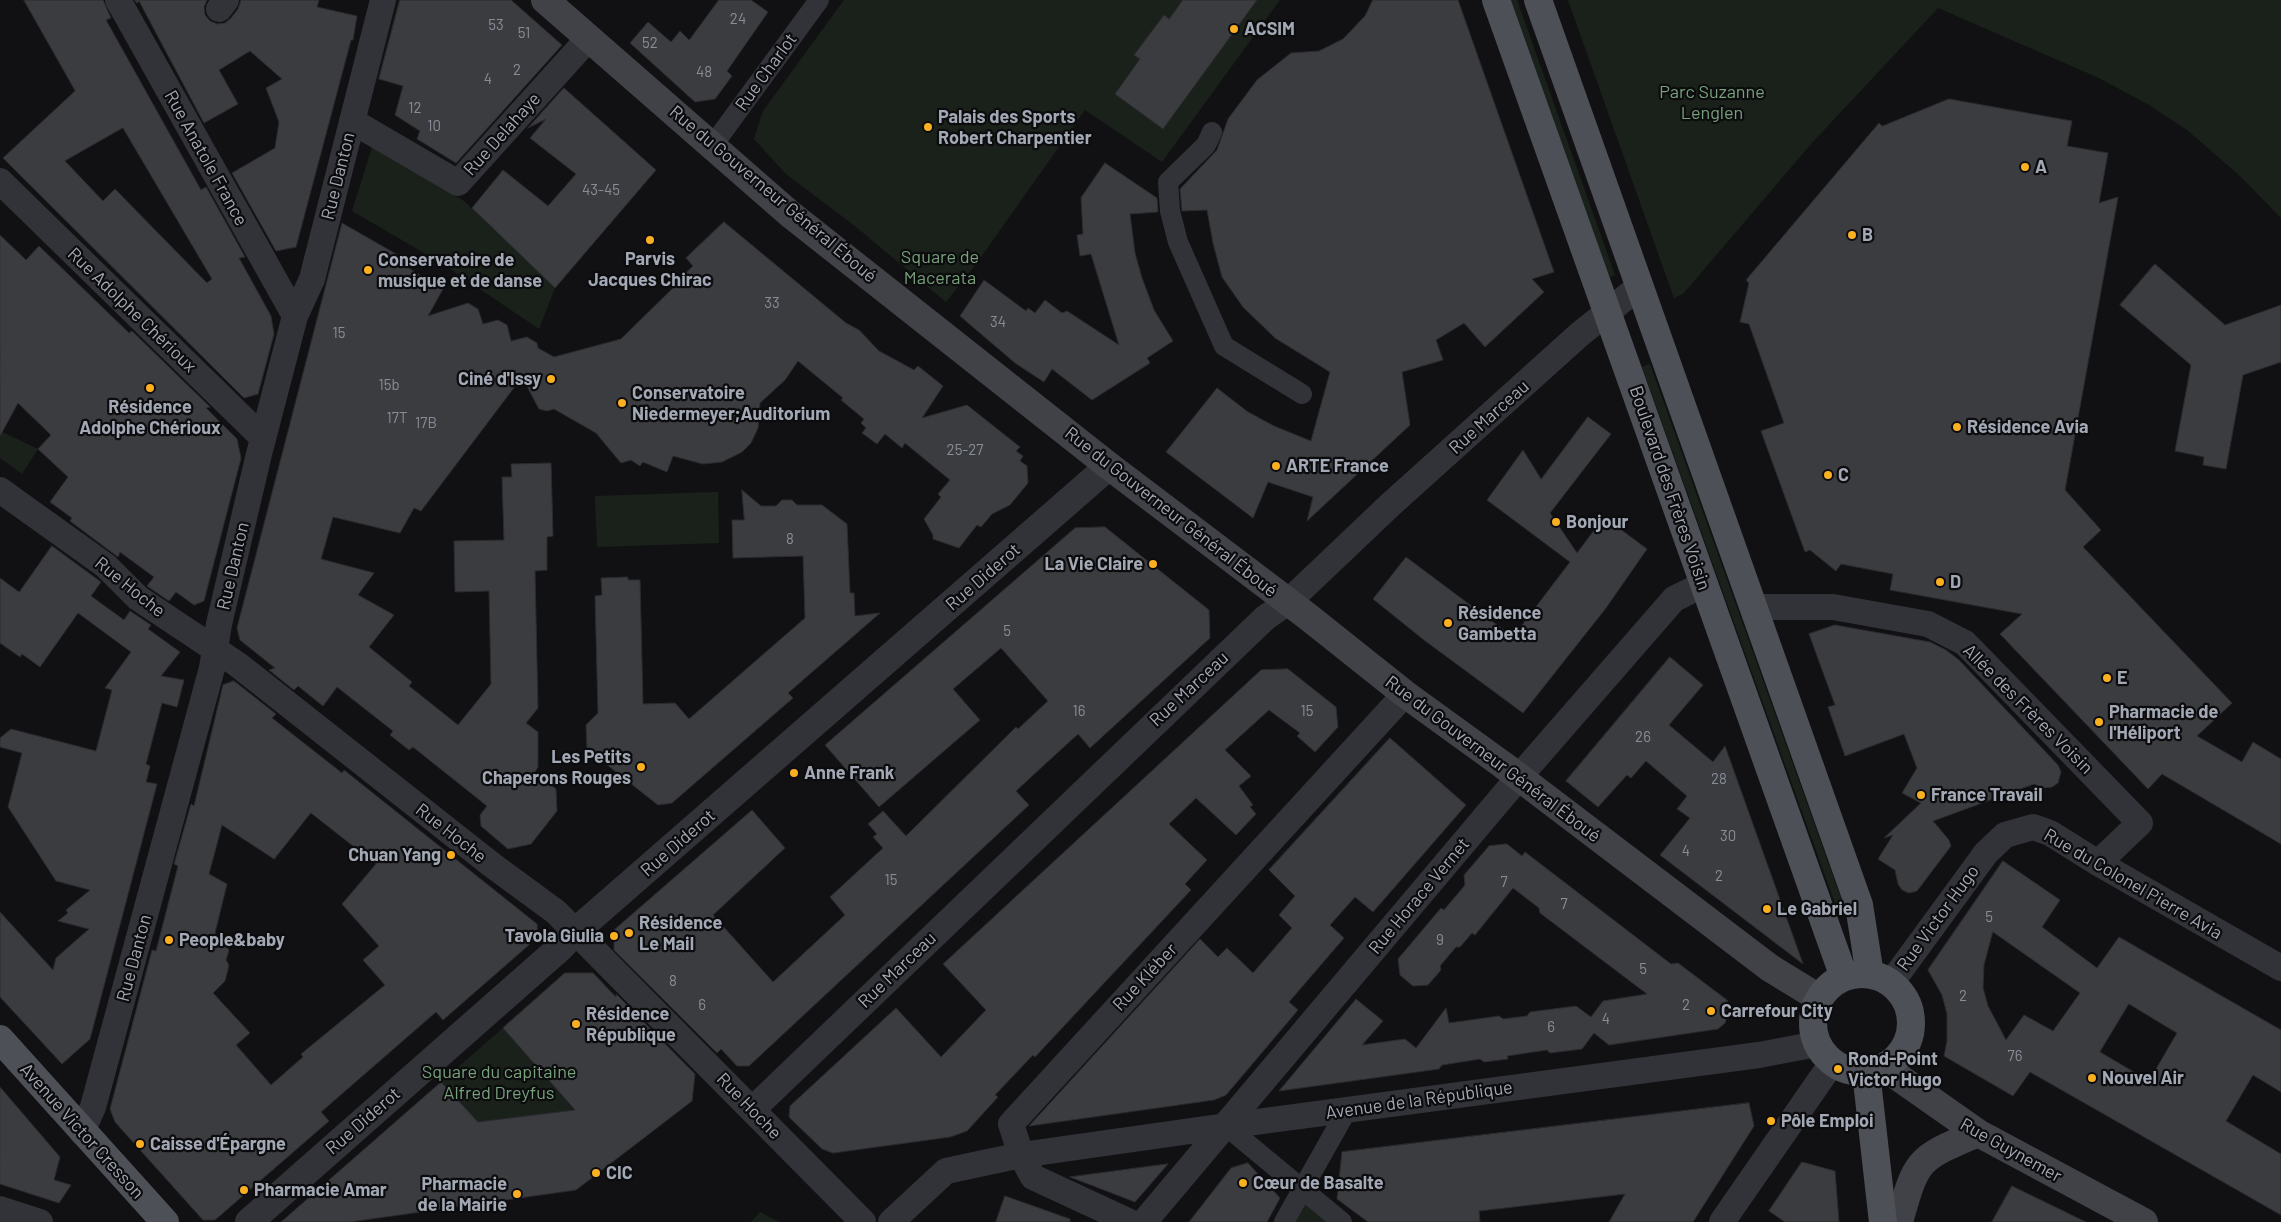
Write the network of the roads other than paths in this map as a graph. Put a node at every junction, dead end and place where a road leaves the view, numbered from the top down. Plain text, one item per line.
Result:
1 (118, 0) edge
2 (383, 0) edge
3 (545, 0) edge
4 (818, 0) edge
5 (1496, 0) edge
6 (1538, 0) edge
7 (588, 38) junction
8 (352, 121) junction
9 (1212, 132) dead end
10 (712, 145) junction
11 (0, 181) edge
12 (1640, 286) junction
13 (1608, 310) junction
14 (295, 316) junction
15 (1302, 394) dead end
16 (263, 438) junction
17 (1109, 466) junction
18 (0, 490) edge
19 (1704, 584) junction
20 (1288, 602) junction
21 (1753, 607) junction
22 (216, 650) junction
23 (1405, 694) junction
24 (1519, 777) junction
25 (1986, 853) joint
26 (2098, 863) junction
27 (576, 931) junction
28 (2281, 968) edge
29 (1844, 977) junction
30 (1880, 979) junction
31 (1819, 998) junction
32 (0, 1039) edge
33 (1824, 1053) junction
34 (1875, 1070) junction
35 (753, 1109) junction
36 (1347, 1110) junction
37 (1226, 1126) junction
38 (82, 1132) junction
39 (1978, 1133) junction
40 (1021, 1155) junction
41 (1302, 1189) junction
42 (0, 1209) edge
43 (40, 1222) edge
44 (165, 1222) edge
45 (249, 1222) edge
46 (863, 1222) edge
47 (891, 1222) edge
48 (1130, 1222) edge
49 (1144, 1222) edge
50 (1284, 1222) edge
51 (1342, 1222) edge
52 (1722, 1222) edge
53 (1883, 1222) edge
54 (1899, 1222) edge
55 (2144, 1222) edge

1 - 14 street, Rue Anatole France
2 - 8 street, Rue Danton
3 - 7 main road, Rue du Gouverneur Général Éboué
4 - 10 street, Rue Charlot
5 - 13 main road, Boulevard des Frères Voisin
6 - 12 main road
7 - 8 street, Rue Delahaye
7 - 10 main road, Rue du Gouverneur Général Éboué
8 - 14 street, Rue Danton
9 - 15 street
10 - 17 main road, Rue du Gouverneur Général Éboué
11 - 16 street, Rue Adolphe Chérioux
12 - 13 street, Rue Marceau
12 - 21 main road
13 - 19 main road, Boulevard des Frères Voisin
13 - 20 street, Rue Marceau
14 - 16 street, Rue Danton
16 - 22 street, Rue Danton
17 - 20 main road, Rue du Gouverneur Général Éboué
17 - 27 street, Rue Diderot
18 - 22 street, Rue Hoche
19 - 24 street, Rue Horace Vernet
19 - 29 main road, Boulevard des Frères Voisin
20 - 23 main road, Rue du Gouverneur Général Éboué
20 - 35 street, Rue Marceau
21 - 26 street, Allée des Frères Voisin
21 - 30 main road
22 - 27 street, Rue Hoche
22 - 38 street, Rue Danton
23 - 24 main road, Rue du Gouverneur Général Éboué
23 - 40 street, Rue Kléber
24 - 31 main road, Rue du Gouverneur Général Éboué
24 - 37 street, Rue Horace Vernet
25 - 26 street, Rue du Colonel Pierre Avia
25 - 30 street, Rue Victor Hugo
26 - 28 street, Rue du Colonel Pierre Avia
27 - 35 street, Rue Hoche
27 - 45 street, Rue Diderot
29 - 30 main road
29 - 31 main road
30 - 34 main road
31 - 33 main road
32 - 38 main road, Avenue Victor Cresson
33 - 34 main road
33 - 36 street, Avenue de la République
33 - 52 street
34 - 39 main road, Rue Guynemer
34 - 53 main road
35 - 46 street, Rue Hoche
36 - 37 street, Avenue de la République
36 - 41 street
37 - 40 street, Avenue de la République
37 - 41 street
37 - 49 street, Rue Horace Vernet
38 - 44 main road, Avenue Victor Cresson
39 - 54 main road
39 - 55 main road, Rue Guynemer
40 - 47 street
40 - 48 street
41 - 50 street
41 - 51 street
42 - 43 street

